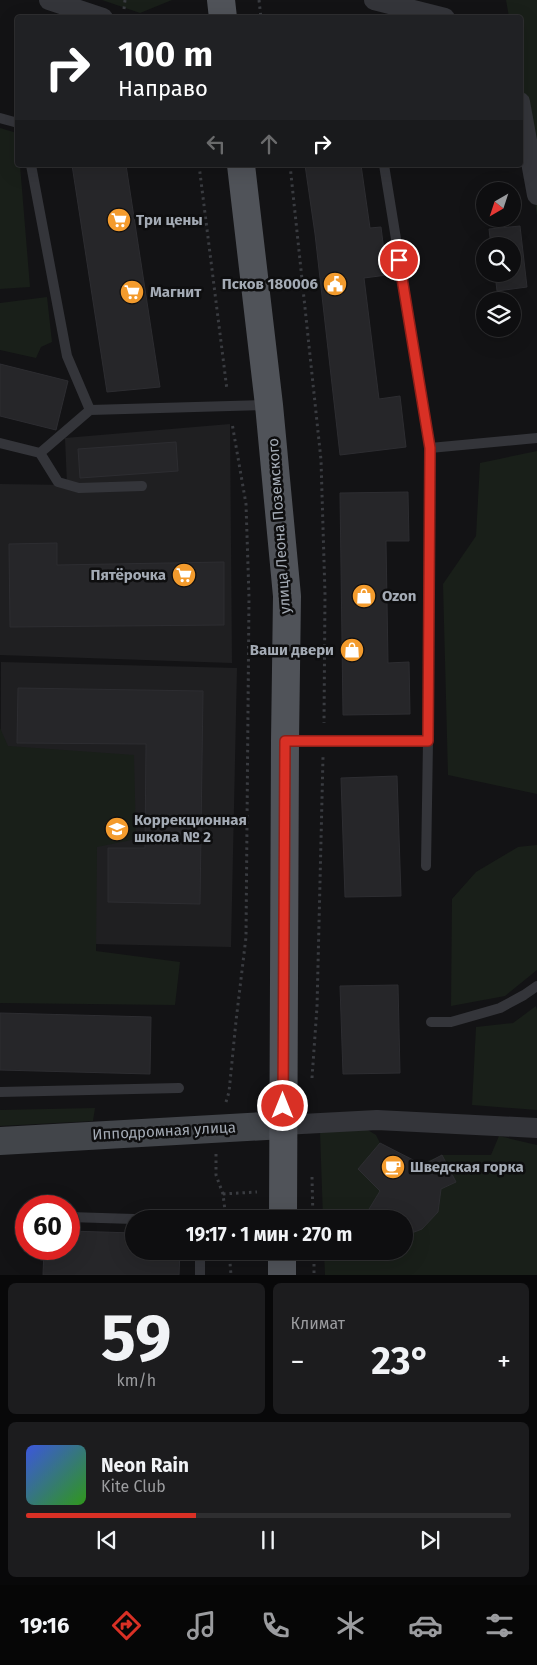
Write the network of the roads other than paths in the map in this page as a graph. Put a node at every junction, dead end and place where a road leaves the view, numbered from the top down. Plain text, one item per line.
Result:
1 (49, 0) edge
2 (221, 0) edge
3 (374, 0) edge
4 (94, 15) edge
5 (223, 15) edge
6 (433, 15) edge
7 (0, 118) edge
8 (523, 118) edge
9 (15, 123) edge
10 (31, 167) edge
11 (241, 167) edge
12 (384, 167) edge
13 (537, 195) edge
14 (269, 405) junction
15 (90, 410) junction
16 (537, 438) edge
17 (0, 443) edge
18 (430, 448) junction
19 (40, 452) junction
20 (142, 486) dead end
21 (285, 741) junction
22 (428, 741) junction
23 (426, 866) dead end
24 (537, 986) edge
25 (430, 1022) dead end
26 (179, 1088) dead end
27 (0, 1092) edge
28 (283, 1125) junction
29 (537, 1128) edge
30 (0, 1140) edge
31 (283, 1210) edge
32 (80, 1217) edge
33 (125, 1219) edge
34 (200, 1260) edge
35 (282, 1260) edge
36 (200, 1275) edge
37 (282, 1275) edge

1 - 4 street
2 - 5 main road
3 - 6 street
7 - 9 lane
8 - 13 street
10 - 15 lane
11 - 14 main road, улица Леона Поземского
12 - 18 lane
14 - 15 lane
14 - 21 main road, улица Леона Поземского
15 - 19 lane
16 - 18 lane
17 - 19 lane
18 - 22 lane
19 - 20 lane
21 - 22 lane
21 - 28 main road, улица Леона Поземского
22 - 23 lane
24 - 25 lane
26 - 27 lane
28 - 29 street, Ипподромная улица
28 - 30 main road, Ипподромная улица
28 - 31 main road, улица Леона Поземского
32 - 33 lane
34 - 36 lane
35 - 37 main road

